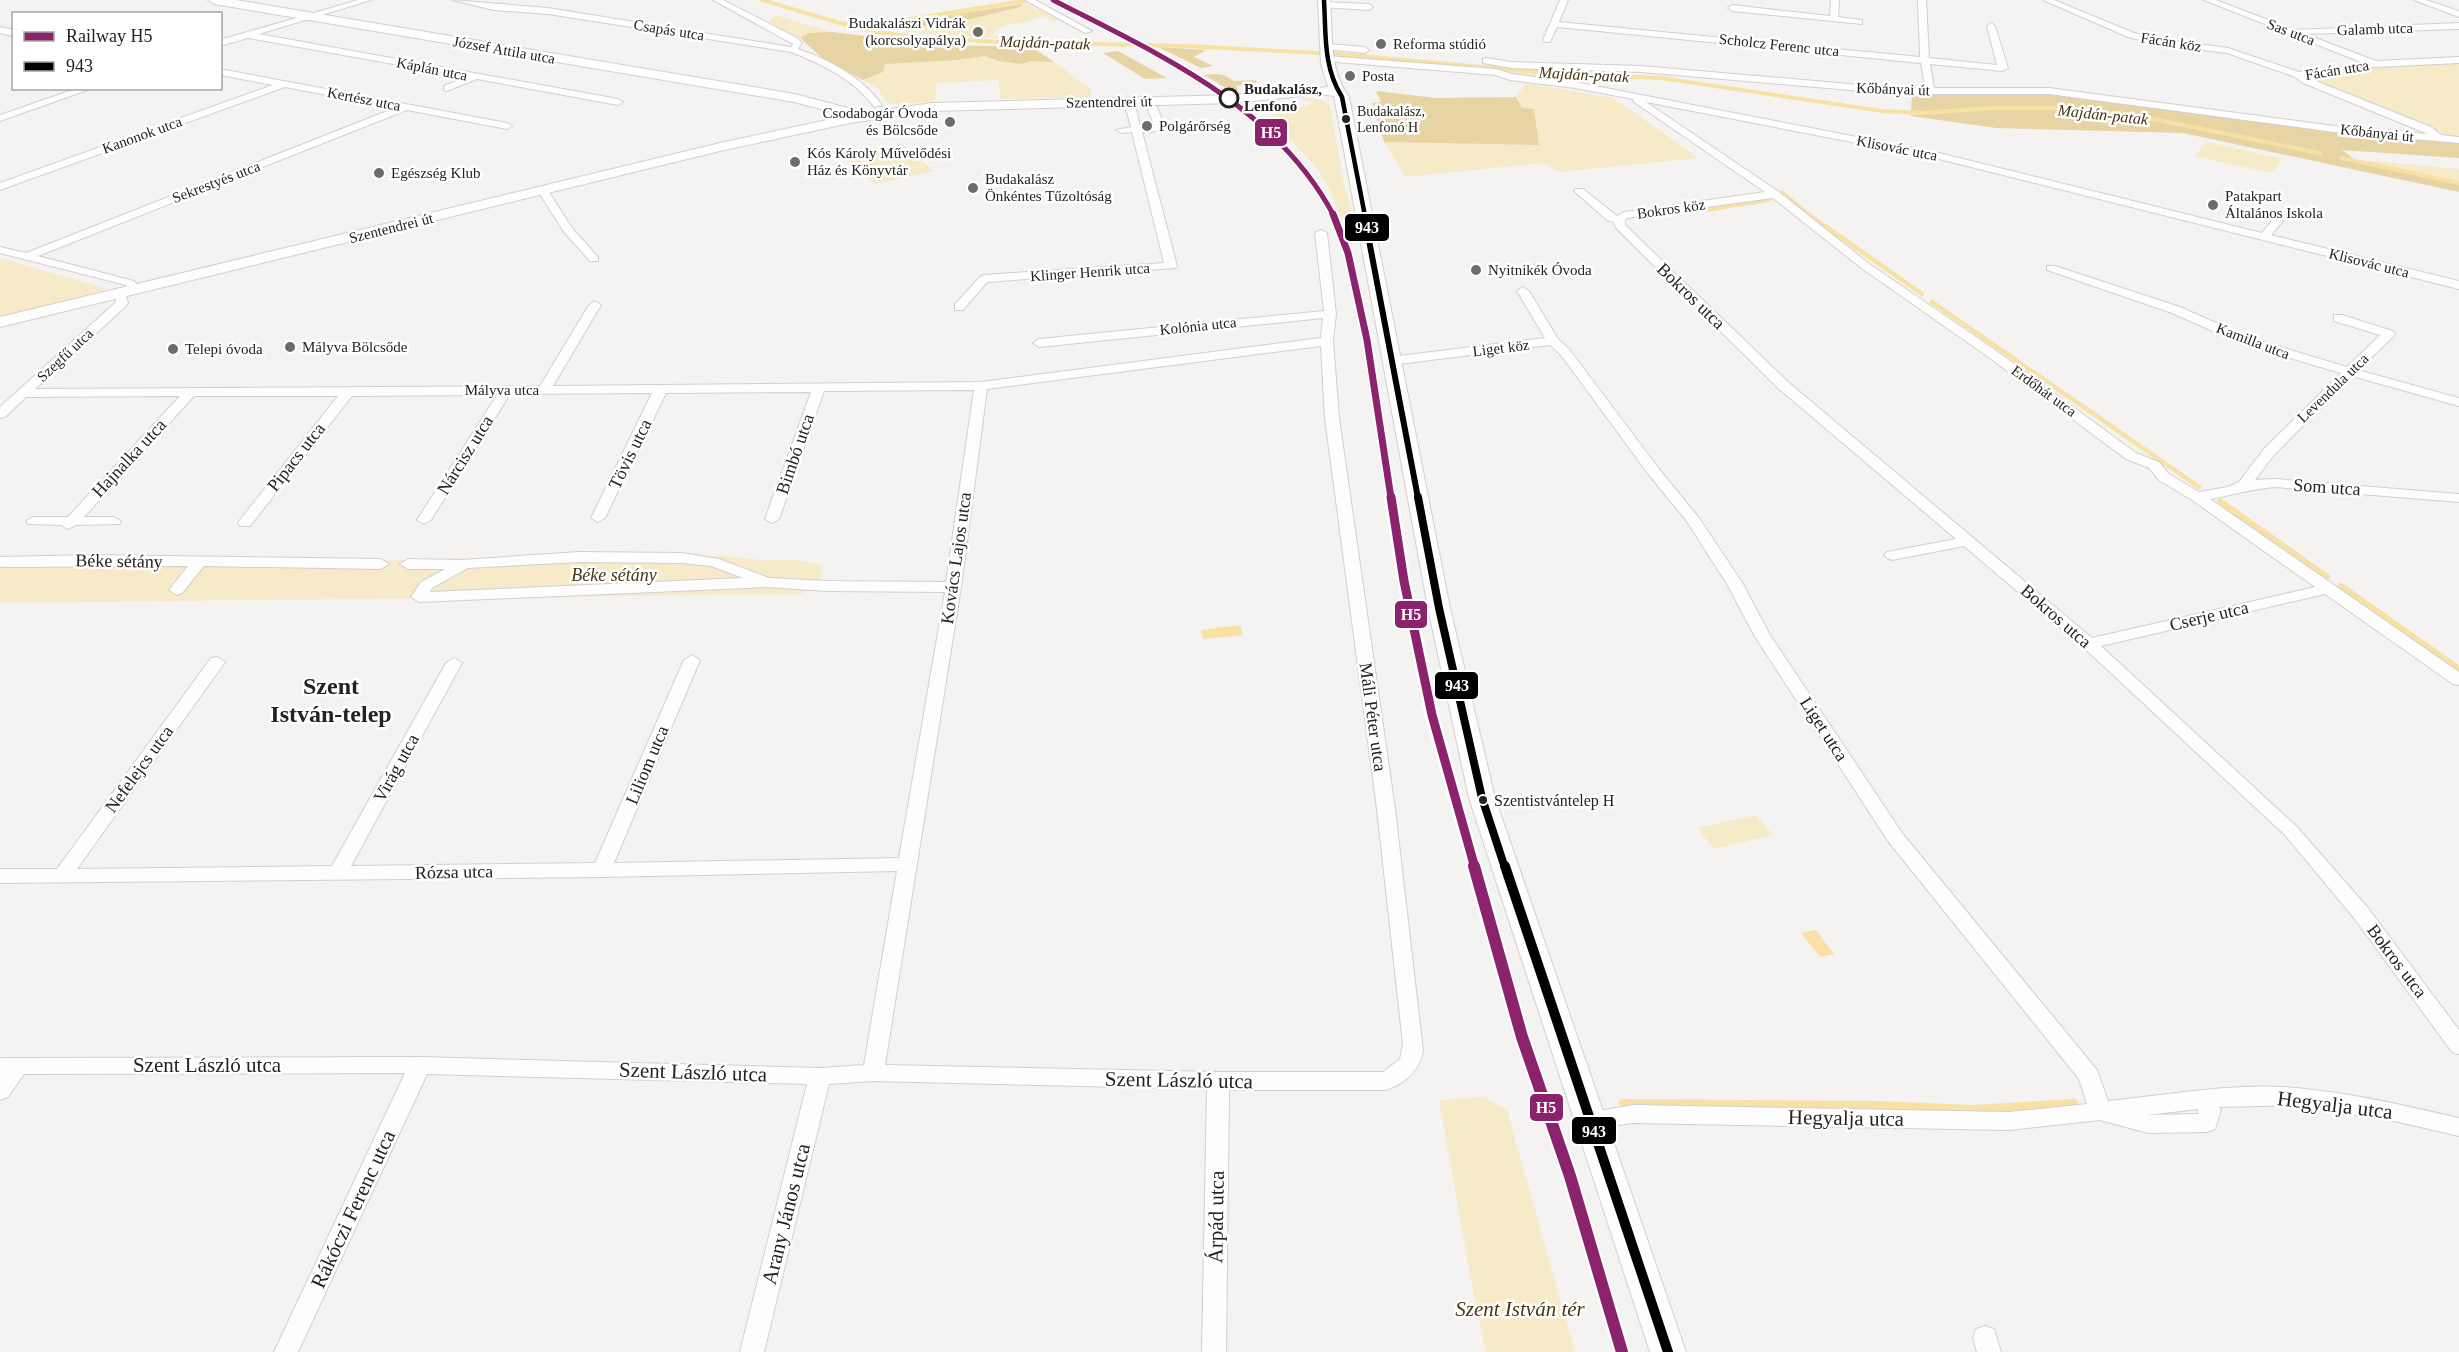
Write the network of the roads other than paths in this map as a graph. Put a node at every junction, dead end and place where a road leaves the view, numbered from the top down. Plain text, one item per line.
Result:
1 (214, 0) edge
2 (367, 0) edge
3 (456, 0) edge
4 (717, 0) edge
5 (1353, 0) edge
6 (1564, 0) edge
7 (1835, 0) edge
8 (1922, 0) edge
9 (2047, 0) edge
10 (2208, 0) edge
11 (2418, 0) edge
12 (1030, 1) edge
13 (1324, 2) edge
14 (1341, 5) junction
15 (1369, 7) dead end
16 (1732, 8) dead end
17 (2459, 14) edge
18 (310, 17) junction
19 (1834, 19) junction
20 (1859, 22) dead end
21 (1555, 24) junction
22 (1990, 26) dead end
23 (2459, 26) edge
24 (1088, 31) dead end
25 (2290, 32) junction
26 (247, 34) junction
27 (1547, 40) dead end
28 (222, 43) edge
29 (793, 50) junction
30 (1371, 50) dead end
31 (1327, 53) junction
32 (1403, 53) dead end
33 (2459, 60) edge
34 (1925, 62) junction
35 (2375, 64) junction
36 (222, 72) edge
37 (2298, 75) junction
38 (476, 77) junction
39 (284, 84) junction
40 (447, 88) dead end
41 (83, 90) edge
42 (1930, 91) junction
43 (1328, 93) junction
44 (1635, 97) junction
45 (1129, 101) junction
46 (618, 102) dead end
47 (0, 106) edge
48 (406, 107) junction
49 (1152, 107) dead end
50 (864, 108) junction
51 (21, 111) junction
52 (0, 118) edge
53 (507, 126) dead end
54 (1135, 129) junction
55 (1121, 130) dead end
56 (2442, 139) junction
57 (2459, 141) edge
58 (0, 187) edge
59 (543, 191) junction
60 (1579, 191) dead end
61 (1775, 194) junction
62 (1618, 220) junction
63 (2277, 221) dead end
64 (1321, 233) dead end
65 (2264, 237) junction
66 (0, 250) edge
67 (26, 257) junction
68 (594, 259) dead end
69 (2051, 268) dead end
70 (2459, 285) edge
71 (127, 291) junction
72 (1523, 291) dead end
73 (595, 305) dead end
74 (959, 307) dead end
75 (1330, 314) junction
76 (2338, 318) dead end
77 (0, 322) edge
78 (1327, 341) junction
79 (1552, 341) junction
80 (1039, 343) dead end
81 (1391, 361) junction
82 (2350, 373) junction
83 (981, 386) junction
84 (662, 389) junction
85 (818, 389) junction
86 (506, 390) junction
87 (544, 390) junction
88 (191, 392) junction
89 (348, 392) junction
90 (24, 393) junction
91 (2459, 402) edge
92 (0, 414) edge
93 (2260, 467) junction
94 (2287, 484) junction
95 (2244, 485) junction
96 (2197, 497) junction
97 (2459, 498) edge
98 (598, 518) dead end
99 (772, 519) dead end
100 (424, 520) dead end
101 (33, 521) dead end
102 (114, 521) dead end
103 (69, 523) junction
104 (244, 523) dead end
105 (1968, 541) junction
106 (1892, 555) dead end
107 (0, 562) edge
108 (199, 562) junction
109 (381, 564) dead end
110 (408, 564) dead end
111 (465, 564) junction
112 (767, 582) junction
113 (952, 587) junction
114 (2330, 588) junction
115 (177, 590) dead end
116 (2089, 644) junction
117 (692, 660) dead end
118 (217, 662) dead end
119 (454, 663) dead end
120 (2459, 680) edge
121 (909, 864) junction
122 (602, 870) junction
123 (338, 873) junction
124 (0, 876) edge
125 (62, 876) junction
126 (2459, 1046) edge
127 (420, 1065) junction
128 (9, 1066) edge
129 (873, 1073) junction
130 (820, 1076) junction
131 (1218, 1081) junction
132 (1386, 1081) joint
133 (0, 1091) edge
134 (2203, 1100) junction
135 (2103, 1112) junction
136 (1590, 1120) junction
137 (2459, 1126) edge
138 (286, 1352) edge
139 (752, 1352) edge
140 (1214, 1352) edge
141 (1668, 1352) edge

1 - 18 main road, József Attila utca
2 - 18 street
3 - 29 street, Csapás utca
4 - 29 street
5 - 14 street
6 - 21 street
7 - 19 street
8 - 34 street
9 - 37 street, Fácán köz
10 - 25 street, Sas utca
11 - 17 street
12 - 24 street
13 - 14 street
13 - 31 main road
14 - 15 street
16 - 19 street
18 - 26 street
18 - 50 main road, József Attila utca
19 - 20 street
21 - 27 street
21 - 34 street, Scholcz Ferenc utca
22 - 34 street, Scholcz Ferenc utca
23 - 25 street, Galamb utca
25 - 35 street, Sas utca
26 - 28 street
26 - 38 street, Káplán utca
29 - 50 street, Csapás utca
30 - 31 street
31 - 43 main road
31 - 44 street, Klisovác utca
32 - 42 street, Kőbányai út
33 - 35 street, Fácán utca
34 - 42 street
35 - 37 street, Fácán utca
36 - 39 street, Kertész utca
37 - 56 street, Fácán utca
38 - 40 street
38 - 46 street, Káplán utca
39 - 48 street, Kertész utca
39 - 58 street, Kanonok utca
41 - 51 street
42 - 56 street, Kőbányai út
43 - 45 main road, Szentendrei út
43 - 81 main road
44 - 61 street, Erdőhát utca
44 - 65 street, Klisovác utca
45 - 50 main road, Szentendrei út
45 - 54 street, Klinger Henrik utca
47 - 51 street
48 - 53 street, Kertész utca
48 - 67 street, Sekrestyés utca
49 - 54 street
50 - 59 main road, Szentendrei út
51 - 52 street
54 - 55 street
54 - 74 street, Klinger Henrik utca
56 - 57 street, Kőbányai út
59 - 68 street
59 - 71 main road, Szentendrei út
60 - 62 street, Bokros köz
61 - 62 street, Bokros köz
61 - 96 street, Erdőhát utca
62 - 105 street, Bokros utca
63 - 65 street
64 - 75 street
65 - 70 street, Klisovác utca
66 - 67 street
67 - 71 street
69 - 82 street, Kamilla utca
71 - 77 main road, Szentendrei út
71 - 90 street, Szegfű utca
72 - 79 street, Liget köz
73 - 87 street
75 - 78 street
75 - 80 street, Kolónia utca
76 - 82 street, Levendula utca
78 - 83 street
78 - 132 street, Máli Péter utca
79 - 81 street, Liget köz
79 - 135 street, Liget utca
81 - 136 main road
82 - 91 street, Kamilla utca
82 - 93 street, Levendula utca
83 - 85 street, Mályva utca
83 - 113 street, Kovács Lajos utca
84 - 85 street, Mályva utca
84 - 87 street, Mályva utca
84 - 98 street, Tövis utca
85 - 99 street, Bimbó utca
86 - 87 street, Mályva utca
86 - 89 street, Mályva utca
86 - 100 street, Nárcisz utca
88 - 89 street, Mályva utca
88 - 90 street, Mályva utca
88 - 103 street, Hajnalka utca
89 - 104 street, Pipacs utca
90 - 92 street, Szegfű utca
93 - 94 street
93 - 95 street, Levendula utca
94 - 95 street, Som utca
94 - 97 street, Som utca
95 - 96 street, Som utca
96 - 114 street, Erdőhát utca
101 - 103 street
102 - 103 street
105 - 106 street
105 - 116 street, Bokros utca
107 - 108 street, Béke sétány
108 - 109 street, Béke sétány
108 - 115 street
110 - 111 street
111 - 112 street
111 - 112 street
112 - 113 street
113 - 121 street, Kovács Lajos utca
114 - 116 street, Cserje utca
114 - 120 street, Erdőhát utca
116 - 126 street, Bokros utca
117 - 122 street, Liliom utca
118 - 125 street, Nefelejcs utca
119 - 123 street, Virág utca
121 - 122 street, Rózsa utca
121 - 129 street, Kovács Lajos utca
122 - 123 street, Rózsa utca
123 - 125 street, Rózsa utca
124 - 125 street, Rózsa utca
127 - 128 street, Szent László utca
127 - 130 street, Szent László utca
127 - 138 street, Rákóczi Ferenc utca
128 - 133 street
129 - 130 street, Szent László utca
129 - 131 street, Szent László utca
130 - 139 street, Arany János utca
131 - 132 street, Szent László utca
131 - 140 street, Árpád utca
134 - 135 street, Hegyalja utca
134 - 135 street, Hegyalja utca
134 - 137 street, Hegyalja utca
135 - 136 street, Hegyalja utca
136 - 141 main road

